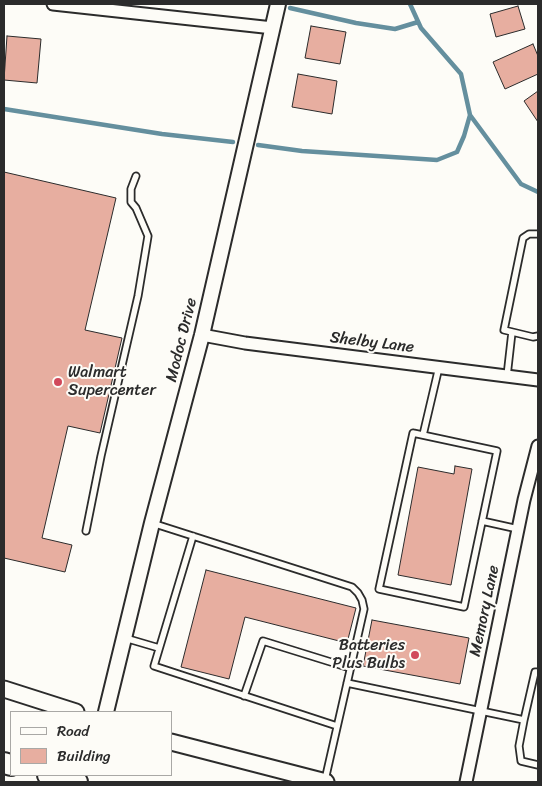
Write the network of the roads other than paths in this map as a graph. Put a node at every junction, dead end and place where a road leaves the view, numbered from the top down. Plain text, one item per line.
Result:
1 (53, 4) edge
2 (278, 4) edge
3 (273, 28) junction
4 (136, 176) dead end
5 (538, 234) edge
6 (512, 332) junction
7 (202, 335) junction
8 (538, 336) edge
9 (439, 367) junction
10 (506, 376) junction
11 (538, 380) edge
12 (423, 435) junction
13 (538, 446) edge
14 (482, 521) junction
15 (152, 523) junction
16 (518, 529) junction
17 (86, 531) dead end
18 (192, 536) junction
19 (124, 638) junction
20 (159, 648) junction
21 (350, 668) junction
22 (538, 672) edge
23 (347, 683) junction
24 (4, 689) edge
25 (244, 696) junction
26 (73, 711) edge
27 (106, 711) edge
28 (480, 711) junction
29 (524, 720) junction
30 (337, 726) junction
31 (172, 742) edge
32 (538, 765) edge
33 (52, 776) edge
34 (77, 782) edge
35 (325, 782) edge
36 (466, 782) edge

1 - 3 street
2 - 3 street, Modoc Drive
3 - 7 street, Modoc Drive
4 - 17 lane
5 - 6 lane
6 - 8 lane
6 - 10 lane
7 - 9 street, Shelby Lane
7 - 15 street, Modoc Drive
9 - 10 street, Shelby Lane
9 - 12 lane
10 - 11 street, Shelby Lane
12 - 14 lane
12 - 14 lane
13 - 16 street, Memory Lane
14 - 16 lane
15 - 18 lane
15 - 19 street, Modoc Drive
16 - 28 street, Memory Lane
18 - 20 lane
18 - 21 lane
19 - 20 lane
19 - 27 street, Modoc Drive
20 - 25 lane
21 - 23 lane
21 - 25 lane
22 - 29 lane
23 - 28 lane
23 - 30 lane
24 - 26 main road
25 - 30 lane
28 - 29 lane
28 - 36 street, Memory Lane
29 - 32 lane
30 - 35 lane
31 - 35 main road
33 - 34 highway

